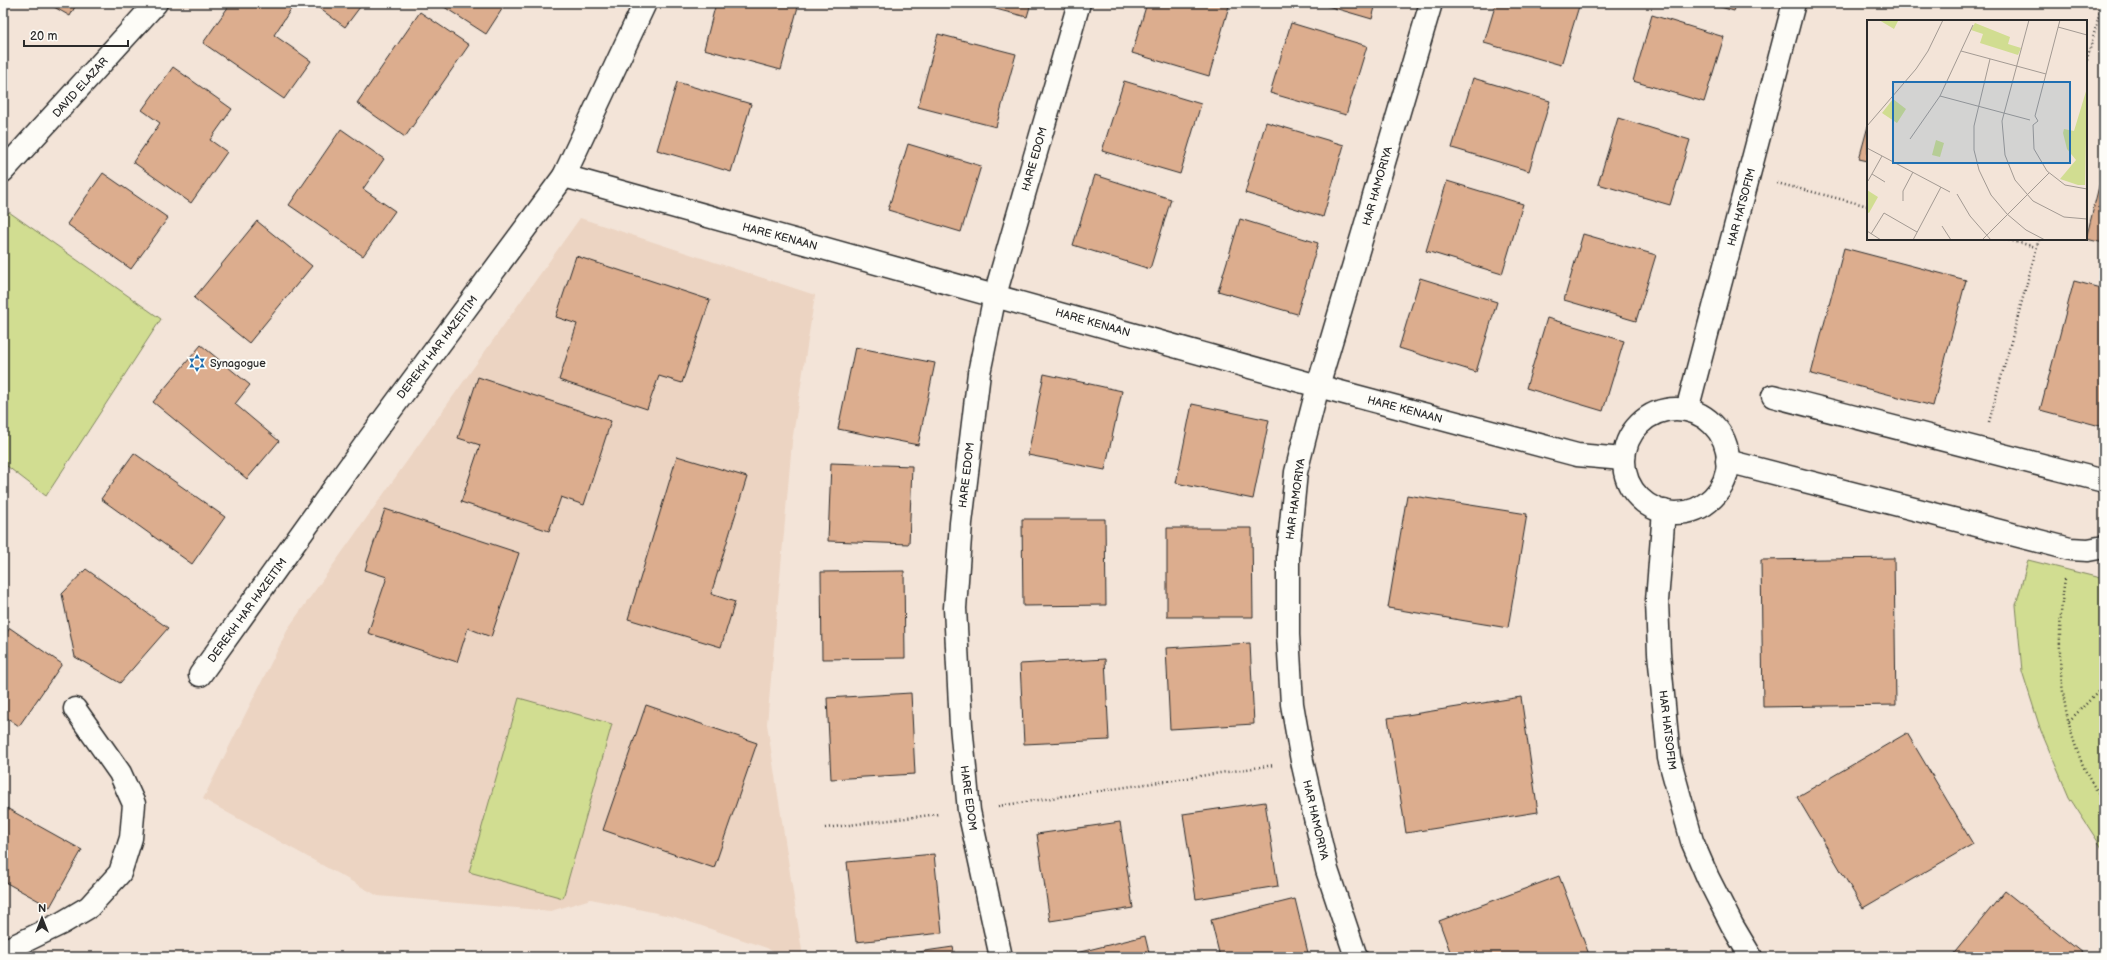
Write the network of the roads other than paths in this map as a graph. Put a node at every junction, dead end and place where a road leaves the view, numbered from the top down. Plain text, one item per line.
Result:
1 (156, 3) edge
2 (645, 3) edge
3 (1079, 3) edge
4 (1431, 3) edge
5 (1794, 3) edge
6 (3, 171) edge
7 (564, 176) junction
8 (995, 295) junction
9 (1318, 386) junction
10 (1773, 396) dead end
11 (1687, 410) junction
12 (1623, 459) junction
13 (1728, 461) junction
14 (2104, 481) edge
15 (1664, 511) junction
16 (2104, 547) edge
17 (200, 675) dead end
18 (75, 709) dead end
19 (9, 952) edge
20 (1001, 957) edge
21 (1356, 957) edge
22 (1751, 957) edge

1 - 6 street, DAVID ELAZAR
2 - 7 street, DEREKH HAR HAZEITIM
3 - 8 street, HARE EDOM
4 - 9 street, HAR HAMORIYA
5 - 11 street, HAR HATSOFIM
7 - 8 street, HARE KENAAN
7 - 17 street, DEREKH HAR HAZEITIM
8 - 9 street, HARE KENAAN
8 - 20 street, HARE EDOM
9 - 12 street, HARE KENAAN
9 - 21 street, HAR HAMORIYA
10 - 14 street
11 - 12 street
11 - 13 street
12 - 15 street
13 - 15 street
13 - 16 street
15 - 22 street, HAR HATSOFIM
18 - 19 street

